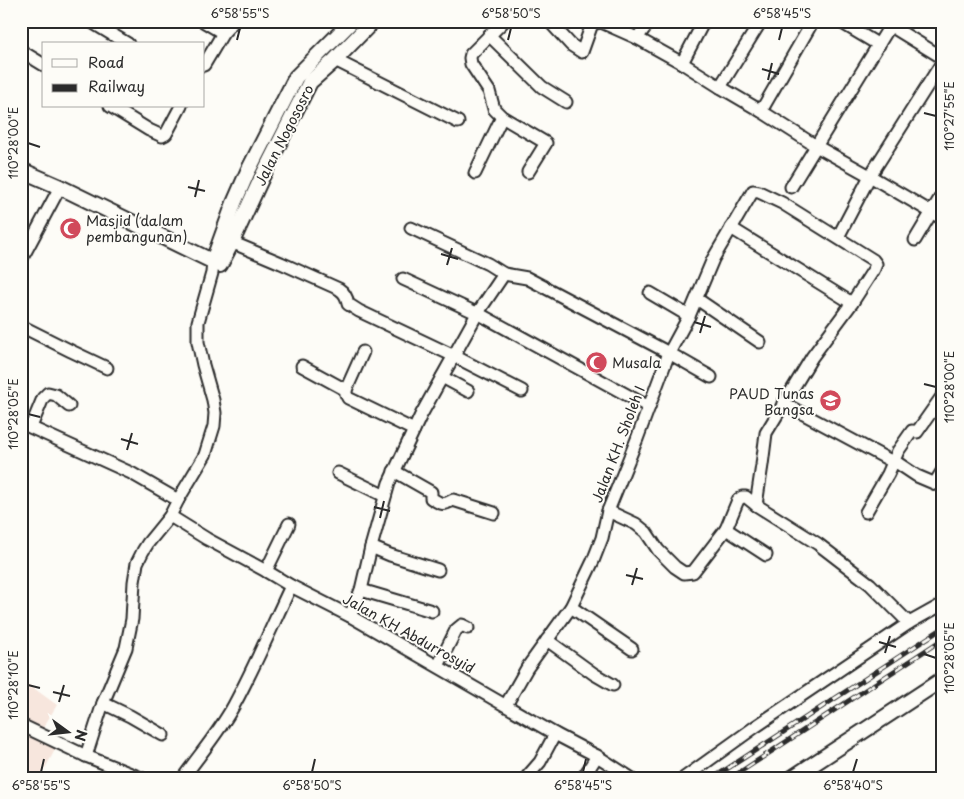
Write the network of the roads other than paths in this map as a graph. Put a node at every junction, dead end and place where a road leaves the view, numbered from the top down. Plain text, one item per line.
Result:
1 (90, 21) edge
2 (203, 21) edge
3 (234, 21) edge
4 (352, 21) edge
5 (373, 21) edge
6 (504, 21) edge
7 (549, 21) edge
8 (650, 21) edge
9 (704, 21) edge
10 (760, 21) edge
11 (813, 21) edge
12 (839, 21) edge
13 (892, 23) edge
14 (223, 33) junction
15 (489, 35) junction
16 (637, 38) junction
17 (125, 42) edge
18 (879, 45) junction
19 (21, 51) edge
20 (335, 60) junction
21 (943, 60) edge
22 (205, 63) edge
23 (682, 63) junction
24 (42, 64) edge
25 (720, 87) junction
26 (566, 102) dead end
27 (113, 108) edge
28 (180, 108) edge
29 (761, 111) junction
30 (502, 117) junction
31 (458, 122) dead end
32 (816, 146) junction
33 (21, 170) edge
34 (248, 171) junction
35 (528, 172) dead end
36 (475, 173) dead end
37 (870, 176) junction
38 (262, 177) junction
39 (60, 187) junction
40 (791, 187) dead end
41 (943, 193) edge
42 (932, 212) junction
43 (943, 220) edge
44 (411, 228) dead end
45 (731, 228) junction
46 (838, 237) junction
47 (227, 240) junction
48 (915, 240) dead end
49 (21, 260) edge
50 (215, 267) junction
51 (504, 274) junction
52 (403, 280) dead end
53 (650, 293) dead end
54 (697, 299) junction
55 (852, 303) junction
56 (478, 314) junction
57 (689, 316) junction
58 (21, 326) edge
59 (760, 342) dead end
60 (364, 352) dead end
61 (669, 353) junction
62 (454, 356) junction
63 (302, 366) dead end
64 (107, 368) dead end
65 (442, 377) junction
66 (711, 377) dead end
67 (346, 390) junction
68 (468, 391) dead end
69 (522, 391) dead end
70 (943, 394) edge
71 (784, 403) junction
72 (70, 406) dead end
73 (649, 407) junction
74 (26, 425) edge
75 (414, 430) junction
76 (892, 462) junction
77 (943, 470) edge
78 (394, 471) junction
79 (338, 472) dead end
80 (939, 485) edge
81 (385, 496) junction
82 (178, 500) junction
83 (756, 505) junction
84 (608, 511) junction
85 (866, 512) dead end
86 (494, 513) dead end
87 (167, 520) junction
88 (289, 524) dead end
89 (726, 529) junction
90 (371, 547) junction
91 (766, 555) dead end
92 (438, 570) dead end
93 (266, 571) junction
94 (291, 586) junction
95 (361, 590) junction
96 (943, 604) edge
97 (571, 607) junction
98 (432, 611) dead end
99 (350, 616) junction
100 (909, 623) junction
101 (468, 628) dead end
102 (547, 640) junction
103 (632, 649) dead end
104 (438, 666) junction
105 (943, 679) edge
106 (613, 685) dead end
107 (103, 703) junction
108 (506, 705) junction
109 (21, 725) edge
110 (554, 734) junction
111 (163, 735) dead end
112 (86, 756) junction
113 (597, 756) junction
114 (141, 778) edge
115 (183, 778) edge
116 (526, 778) edge
117 (583, 778) edge
118 (631, 778) edge
119 (684, 778) edge
120 (792, 778) edge

1 - 17 street
2 - 14 street
3 - 14 street
4 - 34 street, Jalan Nogososro
5 - 20 street, Jalan Nogososro
6 - 15 street
7 - 16 street
8 - 16 street
9 - 23 street
10 - 25 street
11 - 29 street
12 - 18 street
13 - 18 street
13 - 21 street
14 - 22 street
15 - 26 street
15 - 30 street
16 - 23 street
18 - 32 street
19 - 24 street
20 - 31 street
20 - 38 street, Jalan Nogososro
21 - 37 street
23 - 25 street
25 - 29 street
27 - 28 street
29 - 32 street
30 - 35 street
30 - 36 street
32 - 37 street
32 - 40 street
33 - 39 street
34 - 38 street
34 - 47 street, Jalan Nogososro
37 - 42 street
37 - 46 street
38 - 47 street, Jalan Nogososro
39 - 49 street
39 - 50 street
41 - 42 street
42 - 43 street
42 - 48 street
44 - 51 street
45 - 46 street, Jalan KH. Sholeh I
45 - 54 street, Jalan KH. Sholeh I
45 - 55 street
46 - 55 street
47 - 50 street, Jalan Nogososro
47 - 62 street
50 - 82 street
51 - 56 street
51 - 61 street
52 - 56 street
53 - 57 street
54 - 57 street, Jalan KH. Sholeh I
54 - 59 street
55 - 71 street
56 - 62 street
56 - 73 street
57 - 61 street, Jalan KH. Sholeh I
58 - 64 street
60 - 67 street
61 - 66 street
61 - 73 street, Jalan KH. Sholeh I
62 - 65 street
62 - 69 street
63 - 67 street
65 - 68 street
65 - 75 street
67 - 75 street
70 - 76 street
71 - 76 street
71 - 83 street
72 - 74 street
73 - 84 street, Jalan KH. Sholeh I
74 - 82 street
75 - 78 street
76 - 80 street
76 - 85 street
77 - 80 street
78 - 81 street
78 - 86 street
79 - 81 street
81 - 90 street
82 - 87 street
83 - 89 street
83 - 100 street
84 - 89 street
84 - 97 street, Jalan KH. Sholeh I
87 - 93 street, Jalan KH Abdurrosyid
87 - 107 street
88 - 93 street
89 - 91 street
90 - 92 street
90 - 95 street
93 - 94 street, Jalan KH Abdurrosyid
94 - 99 street, Jalan KH Abdurrosyid
94 - 115 street
95 - 98 street
95 - 99 street
96 - 100 street
97 - 102 street, Jalan KH. Sholeh I
97 - 103 street
99 - 104 street, Jalan KH Abdurrosyid
100 - 119 street
101 - 104 street
102 - 106 street
102 - 108 street, Jalan KH. Sholeh I
104 - 108 street, Jalan KH Abdurrosyid
105 - 120 street
107 - 111 street
107 - 112 street
108 - 110 street, Jalan KH Abdurrosyid
109 - 112 street
110 - 113 street, Jalan KH Abdurrosyid
110 - 116 street
112 - 114 street
113 - 117 street
113 - 118 street, Jalan KH Abdurrosyid

